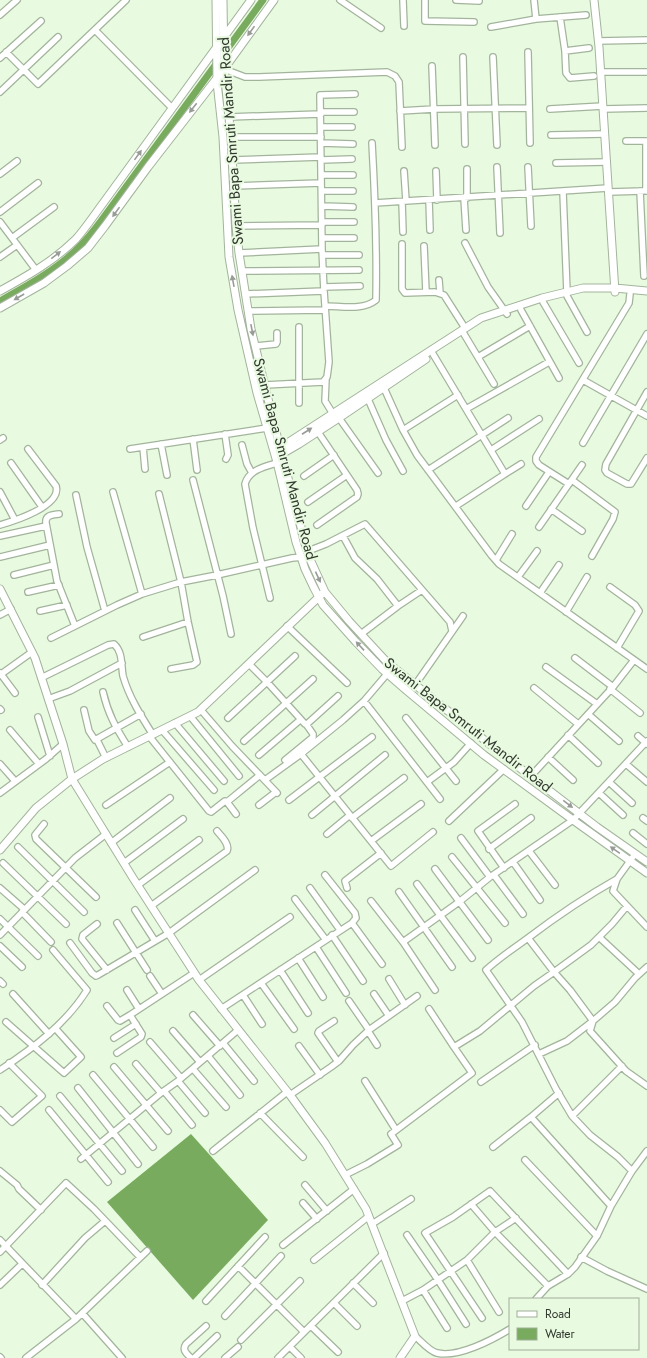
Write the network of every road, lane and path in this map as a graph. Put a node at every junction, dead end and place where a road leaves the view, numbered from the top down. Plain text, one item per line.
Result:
1 (17, 0) edge
2 (126, 0) edge
3 (216, 0) edge
4 (223, 0) edge
5 (251, 0) edge
6 (274, 0) edge
7 (340, 0) edge
8 (403, 0) edge
9 (425, 0) edge
10 (456, 0) edge
11 (534, 0) edge
12 (594, 0) edge
13 (479, 1) edge
14 (0, 15) edge
15 (586, 15) dead end
16 (560, 17) junction
17 (536, 19) junction
18 (41, 21) dead end
19 (474, 22) dead end
20 (404, 26) dead end
21 (491, 27) dead end
22 (381, 28) dead end
23 (95, 30) junction
24 (58, 37) dead end
25 (223, 39) junction
26 (647, 40) edge
27 (598, 41) junction
28 (217, 47) junction
29 (589, 48) dead end
30 (565, 51) junction
31 (6, 52) junction
32 (528, 52) dead end
33 (463, 57) dead end
34 (493, 57) dead end
35 (0, 58) edge
36 (432, 66) dead end
37 (224, 69) junction
38 (24, 70) junction
39 (647, 72) edge
40 (597, 74) junction
41 (217, 77) junction
42 (0, 92) edge
43 (355, 94) dead end
44 (172, 108) junction
45 (495, 108) junction
46 (529, 108) junction
47 (603, 108) junction
48 (647, 108) edge
49 (434, 109) junction
50 (465, 109) junction
51 (550, 109) dead end
52 (400, 111) junction
53 (354, 112) dead end
54 (321, 113) junction
55 (229, 117) junction
56 (321, 127) junction
57 (352, 127) dead end
58 (605, 134) junction
59 (551, 135) dead end
60 (231, 137) junction
61 (321, 137) junction
62 (626, 141) dead end
63 (647, 141) edge
64 (321, 143) junction
65 (530, 143) dead end
66 (353, 144) dead end
67 (372, 144) dead end
68 (465, 144) dead end
69 (497, 145) dead end
70 (402, 146) dead end
71 (435, 146) dead end
72 (321, 158) junction
73 (352, 159) dead end
74 (232, 160) junction
75 (16, 161) dead end
76 (606, 162) junction
77 (556, 163) dead end
78 (496, 167) dead end
79 (528, 168) dead end
80 (467, 169) dead end
81 (404, 171) dead end
82 (436, 171) dead end
83 (0, 174) edge
84 (321, 175) junction
85 (353, 175) dead end
86 (321, 183) junction
87 (38, 184) dead end
88 (234, 186) junction
89 (609, 190) junction
90 (322, 191) junction
91 (353, 191) dead end
92 (644, 191) edge
93 (563, 192) junction
94 (529, 194) junction
95 (498, 196) junction
96 (466, 198) junction
97 (429, 200) junction
98 (437, 200) junction
99 (404, 201) junction
100 (375, 203) junction
101 (54, 206) dead end
102 (322, 206) junction
103 (353, 207) dead end
104 (0, 212) edge
105 (354, 222) dead end
106 (322, 224) junction
107 (236, 226) junction
108 (531, 226) dead end
109 (1, 227) edge
110 (430, 230) dead end
111 (466, 230) dead end
112 (403, 232) dead end
113 (500, 233) dead end
114 (12, 238) junction
115 (322, 238) junction
116 (354, 238) dead end
117 (466, 243) dead end
118 (402, 244) dead end
119 (17, 245) junction
120 (424, 246) dead end
121 (323, 252) junction
122 (239, 253) junction
123 (359, 255) dead end
124 (0, 258) edge
125 (36, 270) junction
126 (359, 270) dead end
127 (242, 271) junction
128 (324, 271) junction
129 (644, 276) dead end
130 (439, 280) dead end
131 (44, 283) junction
132 (360, 286) dead end
133 (324, 289) junction
134 (615, 290) junction
135 (0, 291) edge
136 (647, 291) edge
137 (426, 292) junction
138 (440, 293) junction
139 (246, 294) junction
140 (567, 294) junction
141 (630, 294) junction
142 (647, 295) edge
143 (543, 302) junction
144 (0, 308) edge
145 (325, 308) junction
146 (521, 310) junction
147 (249, 311) junction
148 (506, 312) junction
149 (299, 326) dead end
150 (530, 326) junction
151 (465, 331) junction
152 (587, 332) dead end
153 (277, 333) dead end
154 (647, 334) edge
155 (256, 346) junction
156 (433, 354) junction
157 (478, 357) junction
158 (549, 362) junction
159 (579, 363) dead end
160 (559, 378) dead end
161 (326, 379) junction
162 (583, 380) junction
163 (300, 384) junction
164 (494, 384) dead end
165 (265, 385) junction
166 (384, 388) junction
167 (647, 392) edge
168 (458, 395) junction
169 (611, 396) junction
170 (368, 399) junction
171 (299, 403) dead end
172 (466, 409) junction
173 (637, 410) junction
174 (336, 416) junction
175 (647, 416) edge
176 (508, 418) dead end
177 (539, 419) dead end
178 (267, 428) junction
179 (403, 430) junction
180 (318, 432) junction
181 (225, 434) junction
182 (482, 435) junction
183 (193, 439) junction
184 (583, 443) dead end
185 (161, 444) junction
186 (242, 445) dead end
187 (143, 447) junction
188 (28, 449) dead end
189 (130, 449) dead end
190 (490, 450) junction
191 (334, 455) junction
192 (279, 456) junction
193 (647, 458) edge
194 (226, 459) dead end
195 (11, 463) dead end
196 (521, 464) dead end
197 (582, 465) dead end
198 (145, 469) dead end
199 (197, 470) dead end
200 (428, 470) junction
201 (403, 472) dead end
202 (549, 472) junction
203 (252, 473) junction
204 (378, 474) dead end
205 (505, 474) junction
206 (167, 475) dead end
207 (347, 475) junction
208 (304, 476) dead end
209 (193, 480) dead end
210 (570, 482) junction
211 (0, 492) edge
212 (113, 492) dead end
213 (159, 494) dead end
214 (76, 495) dead end
215 (308, 502) dead end
216 (456, 506) junction
217 (526, 506) dead end
218 (42, 508) junction
219 (551, 509) junction
220 (58, 514) dead end
221 (16, 520) junction
222 (0, 525) edge
223 (317, 525) dead end
224 (46, 526) junction
225 (539, 527) dead end
226 (582, 531) dead end
227 (512, 534) dead end
228 (0, 536) edge
229 (343, 536) junction
230 (50, 545) junction
231 (537, 551) dead end
232 (308, 554) junction
233 (592, 556) dead end
234 (0, 557) edge
235 (301, 558) junction
236 (496, 560) junction
237 (54, 565) junction
238 (262, 565) junction
239 (559, 565) dead end
240 (14, 575) dead end
241 (218, 575) junction
242 (587, 576) dead end
243 (518, 577) junction
244 (181, 582) junction
245 (59, 585) junction
246 (610, 588) dead end
247 (0, 589) edge
248 (422, 590) junction
249 (28, 592) dead end
250 (325, 592) junction
251 (540, 593) junction
252 (142, 594) junction
253 (319, 597) junction
254 (270, 598) dead end
255 (67, 605) junction
256 (398, 606) junction
257 (11, 609) junction
258 (105, 611) junction
259 (40, 612) dead end
260 (566, 612) junction
261 (0, 615) edge
262 (463, 616) dead end
263 (188, 622) junction
264 (75, 626) junction
265 (287, 626) junction
266 (452, 631) junction
267 (231, 634) dead end
268 (361, 634) junction
269 (143, 637) dead end
270 (51, 638) dead end
271 (617, 648) junction
272 (32, 652) junction
273 (295, 656) dead end
274 (575, 658) dead end
275 (634, 660) junction
276 (122, 663) junction
277 (249, 664) junction
278 (546, 667) dead end
279 (393, 668) junction
280 (171, 669) dead end
281 (647, 669) edge
282 (387, 673) junction
283 (0, 674) edge
284 (41, 678) junction
285 (313, 679) dead end
286 (268, 682) junction
287 (346, 683) dead end
288 (415, 685) junction
289 (534, 688) dead end
290 (612, 688) junction
291 (103, 692) dead end
292 (15, 693) dead end
293 (338, 696) dead end
294 (48, 699) junction
295 (364, 701) junction
296 (286, 704) junction
297 (596, 704) junction
298 (84, 710) dead end
299 (201, 710) junction
300 (640, 713) dead end
301 (141, 714) junction
302 (588, 714) junction
303 (190, 716) junction
304 (38, 717) dead end
305 (228, 718) dead end
306 (406, 718) dead end
307 (300, 720) junction
308 (176, 723) junction
309 (306, 724) junction
310 (578, 724) junction
311 (117, 729) junction
312 (10, 730) dead end
313 (162, 730) junction
314 (568, 735) junction
315 (151, 736) junction
316 (638, 736) dead end
317 (372, 738) dead end
318 (97, 740) junction
319 (244, 741) dead end
320 (619, 741) dead end
321 (471, 743) junction
322 (646, 743) edge
323 (63, 744) junction
324 (128, 747) junction
325 (301, 754) junction
326 (259, 755) dead end
327 (50, 756) junction
328 (385, 756) dead end
329 (548, 757) junction
330 (106, 758) junction
331 (285, 760) dead end
332 (170, 762) junction
333 (598, 763) dead end
334 (0, 764) edge
335 (39, 764) junction
336 (626, 764) junction
337 (446, 768) junction
338 (504, 769) junction
339 (260, 775) junction
340 (239, 776) dead end
341 (319, 776) junction
342 (531, 776) junction
343 (404, 778) dead end
344 (72, 779) junction
345 (265, 780) junction
346 (456, 780) dead end
347 (573, 780) dead end
348 (14, 781) junction
349 (224, 782) dead end
350 (427, 782) junction
351 (609, 782) junction
352 (647, 782) edge
353 (214, 790) dead end
354 (0, 793) edge
355 (599, 793) junction
356 (335, 796) junction
357 (170, 798) dead end
358 (440, 799) dead end
359 (288, 800) dead end
360 (227, 802) junction
361 (632, 803) dead end
362 (421, 804) dead end
363 (515, 804) dead end
364 (106, 805) dead end
365 (260, 805) dead end
366 (236, 814) dead end
367 (580, 814) junction
368 (312, 815) dead end
369 (623, 815) dead end
370 (351, 816) junction
371 (531, 818) dead end
372 (183, 819) dead end
373 (572, 820) junction
374 (449, 821) dead end
375 (44, 824) dead end
376 (217, 831) dead end
377 (433, 832) dead end
378 (633, 833) dead end
379 (106, 834) junction
380 (327, 834) dead end
381 (461, 838) dead end
382 (199, 840) dead end
383 (371, 841) junction
384 (111, 843) junction
385 (647, 844) edge
386 (18, 847) dead end
387 (490, 849) junction
388 (0, 850) edge
389 (529, 851) junction
390 (381, 854) junction
391 (635, 854) junction
392 (452, 857) dead end
393 (630, 860) junction
394 (513, 862) junction
395 (647, 862) edge
396 (3, 863) dead end
397 (124, 863) junction
398 (65, 868) junction
399 (504, 868) junction
400 (435, 869) dead end
401 (255, 870) dead end
402 (647, 873) edge
403 (325, 875) dead end
404 (492, 876) junction
405 (617, 879) junction
406 (53, 882) junction
407 (417, 884) dead end
408 (138, 885) junction
409 (555, 886) dead end
410 (0, 888) edge
411 (310, 888) dead end
412 (347, 888) dead end
413 (476, 888) junction
414 (398, 892) dead end
415 (38, 897) junction
416 (96, 897) dead end
417 (295, 899) dead end
418 (540, 900) dead end
419 (371, 901) dead end
420 (459, 902) junction
421 (151, 906) junction
422 (627, 906) junction
423 (135, 910) dead end
424 (23, 911) junction
425 (84, 912) dead end
426 (523, 914) dead end
427 (440, 915) junction
428 (290, 917) dead end
429 (0, 919) edge
430 (117, 923) dead end
431 (352, 923) junction
432 (505, 923) dead end
433 (66, 924) dead end
434 (97, 924) dead end
435 (8, 927) junction
436 (424, 927) junction
437 (647, 927) edge
438 (340, 930) junction
439 (169, 933) junction
440 (0, 935) edge
441 (332, 935) junction
442 (599, 937) junction
443 (528, 938) junction
444 (326, 940) junction
445 (488, 940) dead end
446 (155, 941) junction
447 (51, 942) dead end
448 (402, 942) junction
449 (70, 943) dead end
450 (0, 946) edge
451 (316, 947) junction
452 (54, 950) dead end
453 (136, 953) junction
454 (38, 956) dead end
455 (298, 958) junction
456 (472, 958) dead end
457 (382, 964) dead end
458 (22, 967) dead end
459 (452, 967) dead end
460 (647, 967) edge
461 (107, 970) junction
462 (280, 970) junction
463 (554, 972) junction
464 (194, 973) junction
465 (639, 974) junction
466 (389, 979) dead end
467 (199, 980) junction
468 (363, 981) dead end
469 (261, 983) junction
470 (127, 990) dead end
471 (435, 990) dead end
472 (346, 993) dead end
473 (13, 994) dead end
474 (162, 994) junction
475 (374, 994) dead end
476 (242, 995) junction
477 (416, 996) dead end
478 (323, 997) dead end
479 (349, 1001) dead end
480 (405, 1005) junction
481 (511, 1005) junction
482 (107, 1006) dead end
483 (139, 1009) junction
484 (221, 1009) junction
485 (429, 1009) dead end
486 (308, 1013) dead end
487 (130, 1015) junction
488 (194, 1015) dead end
489 (389, 1016) junction
490 (334, 1021) dead end
491 (593, 1021) junction
492 (6, 1022) dead end
493 (136, 1024) junction
494 (262, 1024) dead end
495 (54, 1028) junction
496 (294, 1029) dead end
497 (238, 1030) junction
498 (173, 1031) dead end
499 (369, 1031) junction
500 (49, 1034) junction
501 (114, 1038) dead end
502 (150, 1042) dead end
503 (221, 1045) junction
504 (377, 1045) dead end
505 (535, 1045) junction
506 (34, 1046) junction
507 (299, 1046) dead end
508 (454, 1047) junction
509 (117, 1053) dead end
510 (539, 1054) junction
511 (208, 1056) junction
512 (200, 1062) junction
513 (338, 1062) junction
514 (9, 1064) junction
515 (136, 1064) dead end
516 (622, 1066) junction
517 (114, 1067) dead end
518 (193, 1068) junction
519 (0, 1070) edge
520 (93, 1075) dead end
521 (320, 1075) junction
522 (179, 1080) junction
523 (254, 1081) dead end
524 (364, 1081) dead end
525 (481, 1082) dead end
526 (647, 1086) edge
527 (78, 1088) dead end
528 (162, 1092) junction
529 (559, 1093) junction
530 (288, 1094) junction
531 (240, 1095) dead end
532 (60, 1096) dead end
533 (147, 1105) junction
534 (226, 1107) dead end
535 (0, 1110) edge
536 (49, 1110) dead end
537 (260, 1113) junction
538 (205, 1114) dead end
539 (572, 1116) junction
540 (532, 1118) junction
541 (130, 1119) junction
542 (192, 1125) dead end
543 (396, 1130) junction
544 (168, 1132) dead end
545 (113, 1133) junction
546 (100, 1144) junction
547 (153, 1147) dead end
548 (493, 1147) dead end
549 (213, 1151) dead end
550 (647, 1151) edge
551 (84, 1157) junction
552 (303, 1158) dead end
553 (525, 1160) dead end
554 (138, 1164) dead end
555 (122, 1170) dead end
556 (0, 1171) edge
557 (632, 1171) junction
558 (345, 1175) junction
559 (108, 1182) dead end
560 (305, 1185) dead end
561 (354, 1189) junction
562 (411, 1199) dead end
563 (303, 1203) dead end
564 (471, 1204) junction
565 (611, 1206) junction
566 (41, 1210) junction
567 (327, 1211) junction
568 (369, 1216) junction
569 (516, 1218) junction
570 (317, 1219) junction
571 (105, 1221) junction
572 (372, 1224) junction
573 (496, 1232) junction
574 (408, 1235) dead end
575 (597, 1236) junction
576 (265, 1237) dead end
577 (0, 1240) edge
578 (283, 1245) dead end
579 (6, 1247) junction
580 (147, 1251) dead end
581 (0, 1252) edge
582 (384, 1253) junction
583 (280, 1256) dead end
584 (140, 1257) junction
585 (581, 1257) junction
586 (314, 1260) dead end
587 (467, 1260) junction
588 (22, 1264) junction
589 (238, 1266) junction
590 (450, 1270) junction
591 (568, 1274) junction
592 (438, 1280) junction
593 (300, 1281) dead end
594 (255, 1283) junction
595 (353, 1283) junction
596 (0, 1285) edge
597 (42, 1285) junction
598 (548, 1286) junction
599 (647, 1289) edge
600 (423, 1290) junction
601 (537, 1298) edge
602 (206, 1301) dead end
603 (402, 1301) junction
604 (373, 1302) dead end
605 (334, 1303) junction
606 (276, 1305) junction
607 (499, 1312) dead end
608 (82, 1313) junction
609 (225, 1316) dead end
610 (482, 1318) dead end
611 (76, 1319) junction
612 (466, 1324) dead end
613 (206, 1326) dead end
614 (311, 1326) junction
615 (357, 1326) dead end
616 (447, 1328) dead end
617 (509, 1330) edge
618 (304, 1332) junction
619 (217, 1336) dead end
620 (415, 1336) junction
621 (241, 1340) dead end
622 (238, 1347) dead end
623 (290, 1347) junction
624 (338, 1352) dead end
625 (26, 1358) edge
626 (122, 1358) edge
627 (192, 1358) edge
628 (225, 1358) edge
629 (278, 1358) edge
630 (301, 1358) edge
631 (400, 1358) edge

1 - 14 street
2 - 23 street
3 - 28 street
4 - 25 street, Swami Bapa Smruti Mandir Road
5 - 25 street
6 -> 37 street
7 - 22 street
8 - 20 street
9 - 19 street
10 - 13 street
11 - 17 street
12 - 27 street
15 - 16 street
16 - 17 street
16 - 30 street
17 - 21 street
18 - 31 street
23 - 38 street
23 - 44 street
24 - 38 street
25 - 28 street
25 - 37 street, Swami Bapa Smruti Mandir Road
26 - 27 street
27 - 40 street
28 - 41 street
28 - 44 street
29 - 30 street
30 - 40 street
31 - 35 street
31 - 38 street
32 - 46 street
33 - 50 street
34 - 45 street
36 - 49 street
37 - 41 street
37 - 52 street
37 - 55 street, Swami Bapa Smruti Mandir Road
38 - 42 street
39 - 40 street
40 - 47 street
41 -> 131 street
178 -> 41 street
43 - 54 street
125 -> 44 street
45 - 46 street
45 - 50 street
45 - 69 street
46 - 65 street
47 - 48 street
47 - 51 street
47 - 58 street
49 - 50 street
49 - 52 street
49 - 71 street
50 - 68 street
52 - 70 street
53 - 54 street
54 - 55 street
54 - 56 street
55 - 60 street, Swami Bapa Smruti Mandir Road
56 - 57 street
56 - 61 street
58 - 59 street
58 - 76 street
60 - 61 street
60 - 74 street, Swami Bapa Smruti Mandir Road
61 - 64 street
62 - 63 street
63 - 92 street
64 - 66 street
64 - 72 street
67 - 100 street
72 - 73 street
72 - 74 street
72 - 84 street
74 - 88 street, Swami Bapa Smruti Mandir Road
75 - 83 street
76 - 77 street
76 - 89 street
78 - 95 street
79 - 94 street
80 - 96 street
81 - 99 street
82 - 98 street
84 - 85 street
84 - 86 street
86 - 88 street
86 - 90 street
87 - 104 street
88 - 107 street, Swami Bapa Smruti Mandir Road
89 - 92 street
89 - 93 street
89 - 134 street
90 - 91 street
90 - 102 street
92 - 129 street
93 - 94 street
93 - 140 street
94 - 95 street
94 - 108 street
95 - 96 street
95 - 113 street
96 - 98 street
96 - 111 street
97 - 98 street
97 - 99 street
97 - 110 street
99 - 100 street
99 - 112 street
100 - 145 street
101 - 114 street
102 - 103 street
102 - 106 street
105 - 106 street
106 - 107 street
106 - 115 street
107 - 122 street, Swami Bapa Smruti Mandir Road
109 - 114 street
114 - 119 street
115 - 116 street
115 - 121 street
117 - 148 street
118 - 137 street
119 - 124 street
119 - 125 street
120 - 137 street
121 - 122 street
121 - 123 street
121 - 128 street
122 - 127 street, Swami Bapa Smruti Mandir Road
125 - 131 street
125 - 135 street
126 - 128 street
127 - 128 street
127 - 139 street, Swami Bapa Smruti Mandir Road
128 - 133 street
130 - 138 street
131 -> 144 street
132 - 133 street
133 - 139 street
133 - 145 street
134 - 136 street
134 - 140 street
134 - 141 street
137 - 138 street
138 - 151 street
139 - 147 street, Swami Bapa Smruti Mandir Road
140 - 143 street
140 - 148 street
140 - 152 street
141 - 142 street
141 - 162 street
143 - 146 street
143 - 159 street
145 - 147 street
145 - 161 street
146 - 148 street
146 - 150 street
147 -> 155 street, Swami Bapa Smruti Mandir Road
148 - 151 street
149 - 163 street
150 - 157 street
150 - 158 street
151 - 156 street
151 - 157 street
151 - 174 street
153 - 155 street
154 - 169 street
155 - 165 street, Swami Bapa Smruti Mandir Road
156 - 166 street
156 - 168 street
157 - 164 street
158 - 160 street
158 - 172 street
161 - 163 street
161 - 174 street
162 - 169 street
162 - 202 street
163 - 165 street
163 - 171 street
165 - 192 street, Swami Bapa Smruti Mandir Road
166 - 170 street
166 - 179 street
167 - 173 street
168 - 172 street
168 - 179 street
169 - 173 street
169 - 184 street
170 - 174 street
170 - 201 street
172 - 182 street
173 - 175 street
173 - 193 street
174 - 180 street
192 -> 174 street
174 - 204 street
176 - 182 street
177 - 190 street
178 - 181 street
178 - 192 street
179 - 200 street
180 - 191 street
180 - 192 street
181 - 183 street
181 - 194 street
182 - 190 street
182 - 200 street
183 - 185 street
183 - 199 street
185 - 187 street
185 - 206 street
186 - 203 street
187 - 189 street
187 - 198 street
188 - 218 street
190 - 205 street
191 - 207 street
191 - 208 street
192 - 203 street
192 - 232 street, Swami Bapa Smruti Mandir Road
192 - 235 street
195 - 218 street
196 - 205 street
197 - 210 street
200 - 216 street
202 - 210 street
202 - 217 street
203 - 238 street
205 - 216 street
207 - 215 street
207 - 223 street
209 - 241 street
210 - 219 street
210 - 233 street
211 - 221 street
212 - 252 street
213 - 244 street
214 - 258 street
216 - 236 street
218 - 221 street
219 - 225 street
219 - 226 street
220 - 224 street
221 - 222 street
224 - 228 street
224 - 230 street
227 - 236 street
229 - 232 street
229 - 248 street
229 - 256 street
230 - 234 street
230 - 237 street
231 - 243 street
232 - 235 street
232 -> 250 street, Swami Bapa Smruti Mandir Road
235 - 238 street
235 - 253 street
236 - 243 street
237 - 240 street
237 - 245 street
238 - 241 street
238 - 254 street
239 - 251 street
241 - 244 street
241 - 267 street
242 - 260 street
243 - 251 street
244 - 252 street
244 - 263 street
245 - 249 street
245 - 255 street
246 - 271 street
247 - 257 street
248 - 256 street
248 - 266 street
250 - 253 street
250 - 268 street, Swami Bapa Smruti Mandir Road
251 - 260 street
252 - 258 street
253 - 265 street
282 -> 253 street
255 - 259 street
255 - 264 street
256 - 268 street
257 - 261 street
257 - 272 street
258 - 264 street
260 - 271 street
262 - 266 street
263 - 269 street
263 - 280 street
264 - 270 street
265 - 277 street
265 - 287 street
266 - 288 street
268 - 279 street, Swami Bapa Smruti Mandir Road
271 - 275 street
272 - 283 street
272 - 284 street
273 - 286 street
274 - 290 street
275 - 281 street
275 - 290 street
276 - 284 street
276 - 294 street
276 - 301 street
277 - 286 street
277 - 299 street
278 - 297 street
279 - 282 street
279 - 288 street, Swami Bapa Smruti Mandir Road
282 - 295 street
282 - 321 street
283 - 292 street
284 - 294 street
285 - 296 street
286 - 296 street
286 - 305 street
288 - 342 street, Swami Bapa Smruti Mandir Road
289 - 310 street
290 - 297 street
290 - 300 street
291 - 311 street
293 - 309 street
294 - 323 street
295 - 325 street
295 - 350 street
296 - 307 street
296 - 319 street
297 - 302 street
298 - 318 street
299 - 303 street
299 - 339 street
301 - 311 street
301 - 315 street
302 - 310 street
302 - 320 street
303 - 308 street
303 - 340 street
304 - 327 street
306 - 337 street
307 - 309 street
307 - 326 street
308 - 313 street
308 - 349 street
309 - 331 street
310 - 314 street
311 - 318 street
311 - 324 street
312 - 335 street
313 - 315 street
313 - 353 street
314 - 329 street
314 - 333 street
315 - 324 street
315 - 332 street
316 - 322 street
317 - 341 street
318 - 330 street
321 - 337 street
321 - 338 street
322 - 336 street
323 - 327 street
323 - 344 street
324 - 330 street
325 - 341 street
325 - 345 street
327 - 335 street
328 - 356 street
329 - 342 street
329 - 347 street
330 - 344 street
332 - 360 street
332 - 364 street
334 - 348 street
335 - 348 street
336 - 351 street
336 - 352 street
337 - 346 street
337 - 350 street
338 - 373 street
338 - 374 street
339 - 345 street
339 - 360 street
341 - 356 street
341 - 359 street
342 -> 367 street, Swami Bapa Smruti Mandir Road
343 - 370 street
344 - 379 street
344 - 388 street
345 - 365 street
348 - 354 street
350 - 358 street
351 - 355 street
351 - 361 street
355 - 367 street
355 - 369 street
356 - 368 street
356 - 370 street
357 - 384 street
360 - 366 street
362 - 383 street
363 - 387 street
367 - 373 street
367 - 391 street, Swami Bapa Smruti Mandir Road
370 - 380 street
370 - 383 street
371 - 387 street
372 - 397 street
373 - 389 street
393 -> 373 street
375 - 398 street
376 - 421 street
377 - 390 street
378 - 385 street
379 - 384 street
379 - 398 street
381 - 404 street
382 - 408 street
383 - 390 street
384 - 397 street
386 - 406 street
387 - 399 street
389 - 394 street
389 - 409 street
390 - 412 street
391 - 393 street
391 - 395 street, Swami Bapa Smruti Mandir Road
392 - 413 street
393 - 402 street
393 - 405 street
394 - 399 street
394 - 418 street
396 - 415 street
397 - 408 street
398 - 406 street
398 - 416 street
399 - 404 street
400 - 420 street
401 - 439 street
403 - 431 street
404 - 413 street
404 - 426 street
405 - 422 street
405 - 443 street
406 - 415 street
406 - 425 street
407 - 427 street
408 - 421 street
410 - 424 street
411 - 438 street
413 - 420 street
413 - 432 street
414 - 436 street
415 - 424 street
415 - 433 street
417 - 444 street
419 - 448 street
420 - 427 street
420 - 445 street
421 - 439 street
422 - 437 street
422 - 442 street
423 - 446 street
424 - 435 street
424 - 447 street
427 - 436 street
427 - 456 street
428 - 467 street
429 - 435 street
430 - 453 street
431 - 438 street
431 - 457 street
434 - 461 street
435 - 440 street
435 - 454 street
436 - 448 street
436 - 459 street
438 - 441 street
439 - 446 street
439 - 464 street
441 - 444 street
441 - 468 street
442 - 463 street
442 - 465 street
443 - 463 street
443 - 481 street
444 - 451 street
446 - 453 street
448 - 471 street
449 - 461 street
450 - 458 street
451 - 455 street
451 - 472 street
452 - 495 street
453 - 461 street
453 - 474 street
455 - 462 street
455 - 478 street
460 - 465 street
462 - 469 street
462 - 486 street
463 - 481 street
463 - 491 street
464 - 467 street
464 - 474 street
465 - 491 street
466 - 480 street
467 - 484 street
469 - 476 street
469 - 496 street
470 - 483 street
473 - 500 street
474 - 483 street
475 - 489 street
476 - 484 street
476 - 494 street
477 - 480 street
479 - 499 street
480 - 489 street
481 - 505 street
481 - 508 street
482 - 487 street
483 - 487 street
484 - 497 street
485 - 508 street
487 - 493 street
488 - 503 street
489 - 499 street
490 - 513 street
491 - 510 street
491 - 516 street
492 - 506 street
493 - 501 street
493 - 509 street
495 - 500 street
495 - 506 street
497 - 503 street
497 - 530 street
498 - 512 street
499 - 504 street
499 - 513 street
500 - 506 street
502 - 522 street
503 - 511 street
503 - 523 street
505 - 510 street
505 - 525 street
506 - 514 street
507 - 521 street
508 - 543 street
510 - 529 street
511 - 512 street
511 - 531 street
512 - 518 street
513 - 521 street
514 - 519 street
514 - 535 street
515 - 528 street
516 - 526 street
516 - 539 street
517 - 533 street
518 - 522 street
518 - 534 street
520 - 541 street
521 - 530 street
522 - 528 street
522 - 538 street
524 - 543 street
527 - 545 street
528 - 533 street
528 - 542 street
529 - 539 street
529 - 540 street
530 - 537 street
530 - 558 street
532 - 546 street
533 - 541 street
533 - 544 street
536 - 551 street
537 - 549 street
537 - 552 street
539 - 557 street
540 - 548 street
540 - 565 street
541 - 545 street
541 - 547 street
543 - 558 street
545 - 546 street
545 - 554 street
546 - 551 street
546 - 555 street
550 - 557 street
551 - 559 street
553 - 575 street
556 - 566 street
557 - 565 street
558 - 561 street
560 - 567 street
561 - 567 street
561 - 568 street
562 - 572 street
563 - 570 street
564 - 569 street
564 - 573 street
564 - 590 street
565 - 575 street
566 - 571 street
566 - 579 street
567 - 570 street
568 - 572 street
568 - 586 street
569 - 573 street
569 - 591 street
570 - 578 street
571 - 584 street
571 - 597 street
572 - 582 street
573 - 587 street
573 - 598 street
574 - 592 street
575 - 585 street
576 - 589 street
577 - 579 street
579 - 581 street
579 - 588 street
580 - 584 street
582 - 595 street
582 - 603 street
583 - 594 street
584 - 608 street
585 - 591 street
585 - 599 street
587 - 590 street
587 - 607 street
588 - 596 street
588 - 597 street
589 - 594 street
589 - 602 street
590 - 592 street
590 - 610 street
591 - 598 street
592 - 600 street
592 - 612 street
593 - 606 street
594 - 606 street
594 - 609 street
595 - 604 street
595 - 605 street
597 - 611 street
598 - 601 street
600 - 603 street
600 - 616 street
603 - 620 street
605 - 614 street
605 - 615 street
606 - 618 street
606 - 621 street
608 - 611 street
608 - 626 street
611 - 625 street
613 - 627 street
614 - 618 street
614 - 624 street
617 - 620 street
618 - 623 street
619 - 627 street
620 - 631 street
622 - 628 street
623 - 629 street
623 - 630 street

